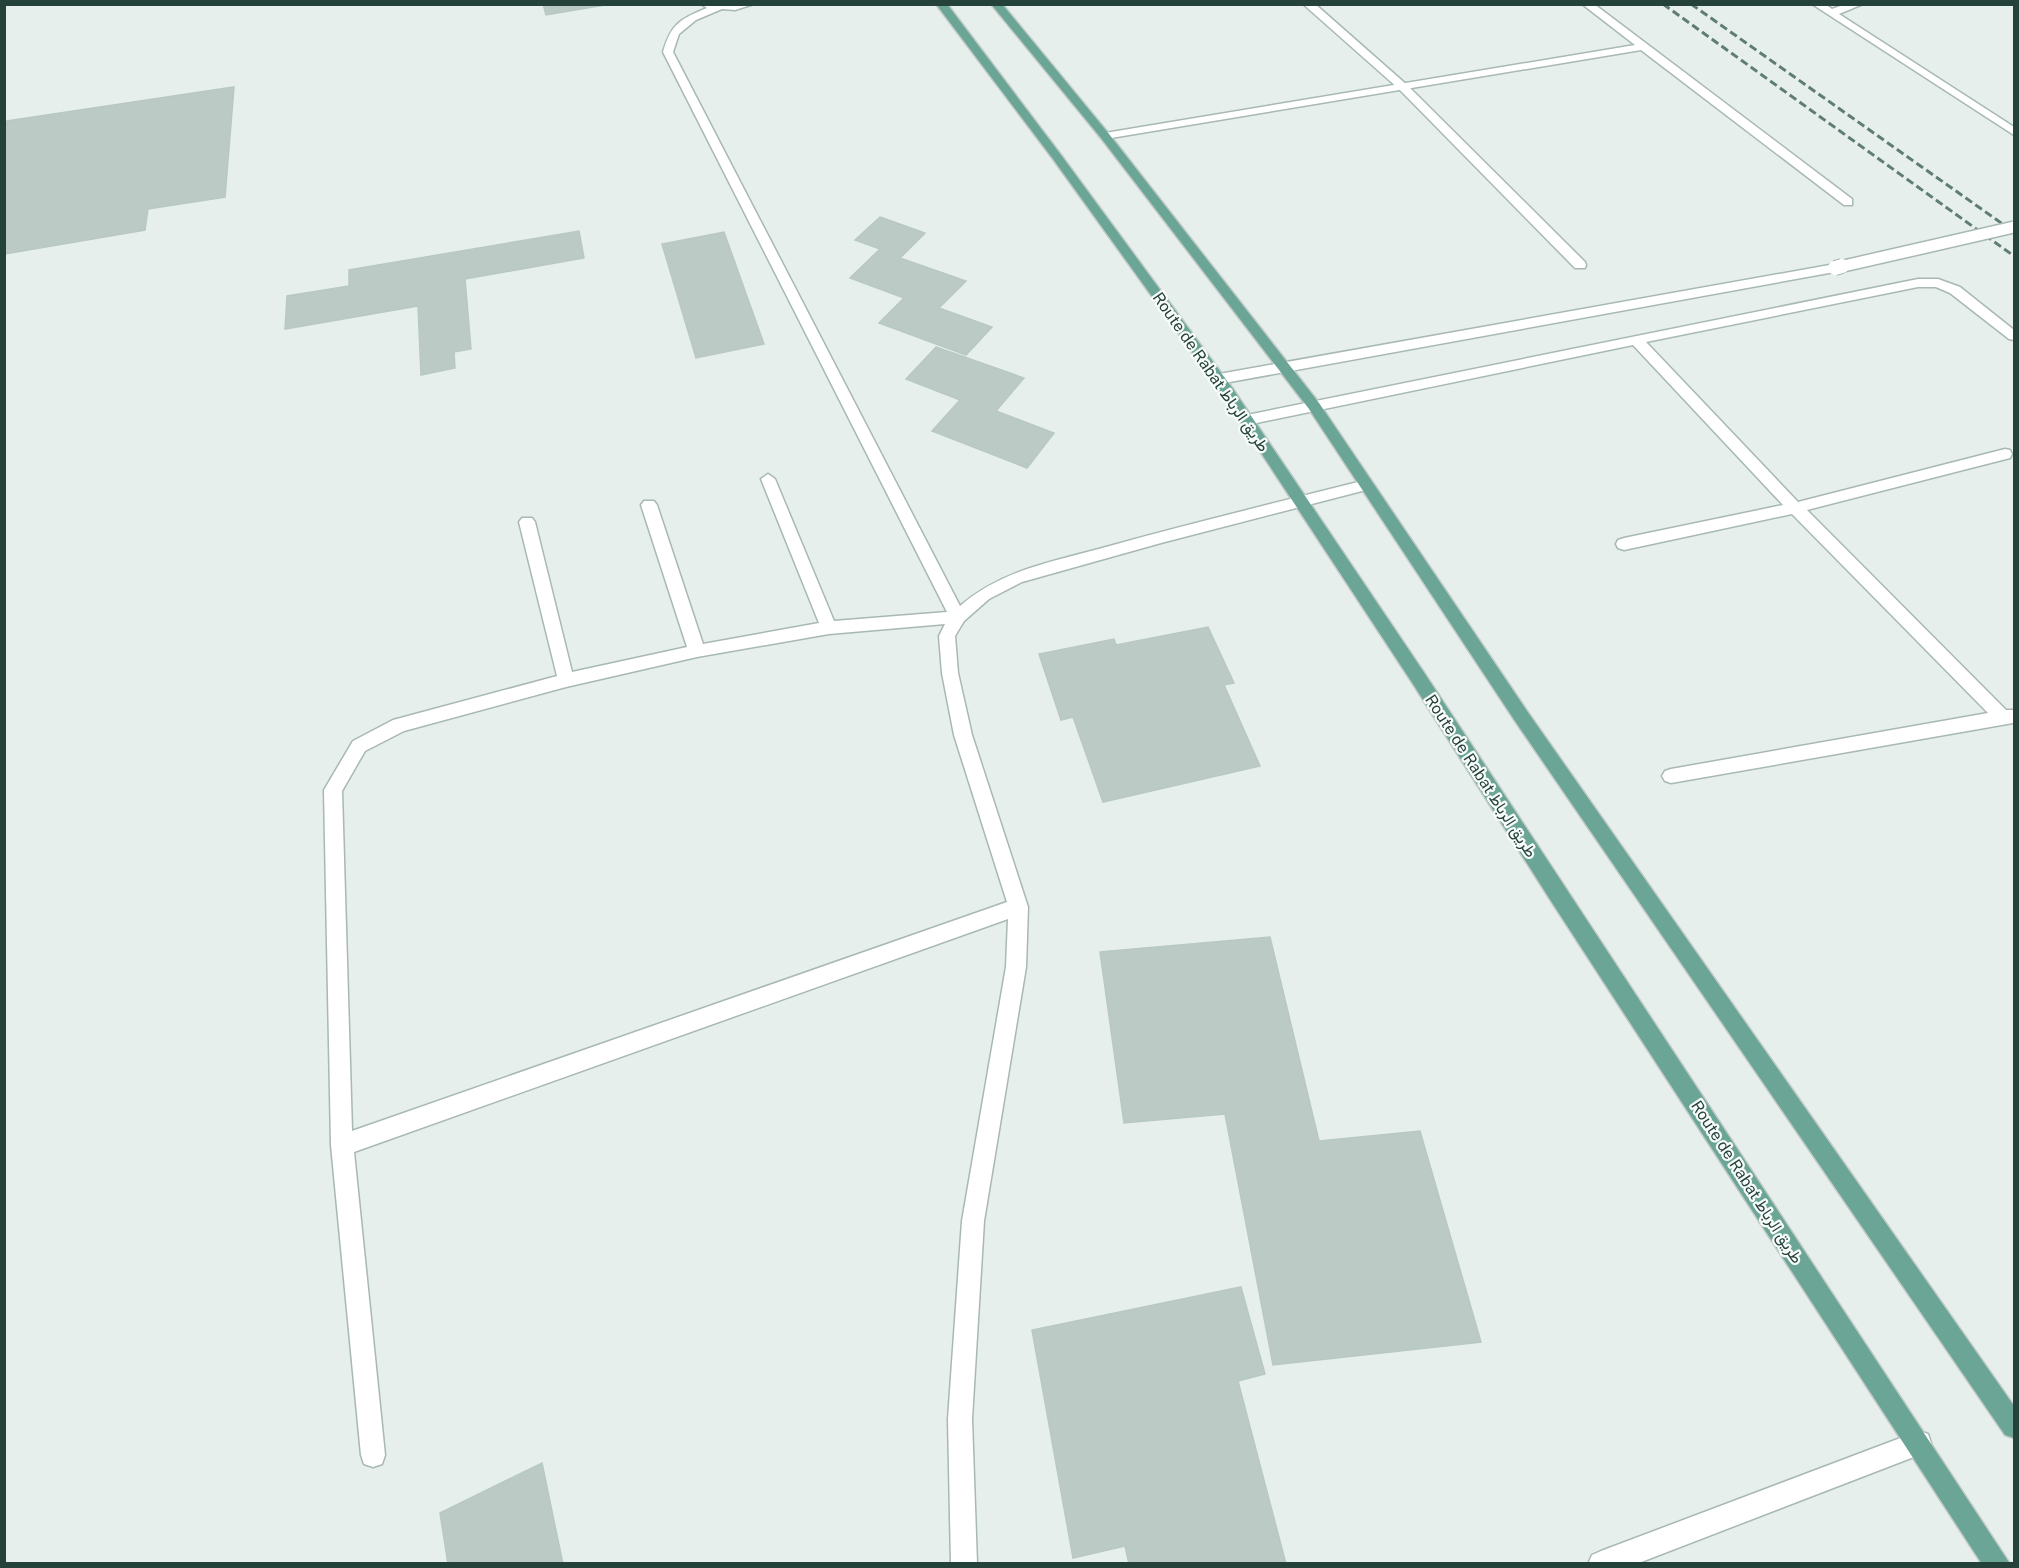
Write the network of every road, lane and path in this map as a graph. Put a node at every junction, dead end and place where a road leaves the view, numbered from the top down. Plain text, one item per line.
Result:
1 (749, 4) edge
2 (941, 4) edge
3 (996, 4) edge
4 (1308, 4) edge
5 (1587, 4) edge
6 (1817, 4) edge
7 (1858, 4) edge
8 (711, 6) edge
9 (1831, 14) junction
10 (1643, 47) junction
11 (1403, 87) junction
12 (2014, 132) edge
13 (1105, 136) junction
14 (1848, 202) dead end
15 (2014, 227) edge
16 (1580, 265) dead end
17 (2014, 336) edge
18 (1636, 340) junction
19 (1283, 366) junction
20 (1219, 379) junction
21 (1314, 406) junction
22 (1247, 420) junction
23 (2005, 454) dead end
24 (768, 479) dead end
25 (1366, 485) junction
26 (1300, 500) junction
27 (650, 505) dead end
28 (1795, 508) junction
29 (526, 522) dead end
30 (1624, 544) dead end
31 (958, 617) junction
32 (829, 628) junction
33 (697, 651) junction
34 (567, 680) junction
35 (2009, 717) edge
36 (1671, 776) dead end
37 (1018, 908) junction
38 (342, 1145) junction
39 (2014, 1426) edge
40 (1919, 1443) junction
41 (374, 1455) dead end
42 (964, 1563) edge
43 (1601, 1563) edge
44 (1997, 1563) edge

1 - 8 street
2 - 20 main road, Route de Rabat طريق الرباط
3 - 13 main road
4 - 11 street
5 - 10 street
6 - 9 street
7 - 9 street
8 - 31 street
9 - 12 street
10 - 11 street
10 - 14 street
11 - 13 street
11 - 16 street
13 - 19 main road
15 - 19 street, bridge
17 - 18 street
18 - 21 street
18 - 28 street
19 - 20 street
19 - 21 main road
20 - 22 main road, Route de Rabat طريق الرباط
21 - 22 street
21 - 25 main road
22 - 26 main road, Route de Rabat طريق الرباط
23 - 28 street
24 - 32 street
25 - 26 street
25 - 39 main road
26 - 31 street
26 - 40 main road, Route de Rabat طريق الرباط
27 - 33 street
28 - 30 street
28 - 35 street
29 - 34 street
31 - 32 street
31 - 37 street
32 - 33 street
33 - 34 street
34 - 38 street
35 - 36 street
37 - 38 street
37 - 42 street
38 - 41 street
40 - 43 street
40 - 44 main road, Route de Rabat طريق الرباط

